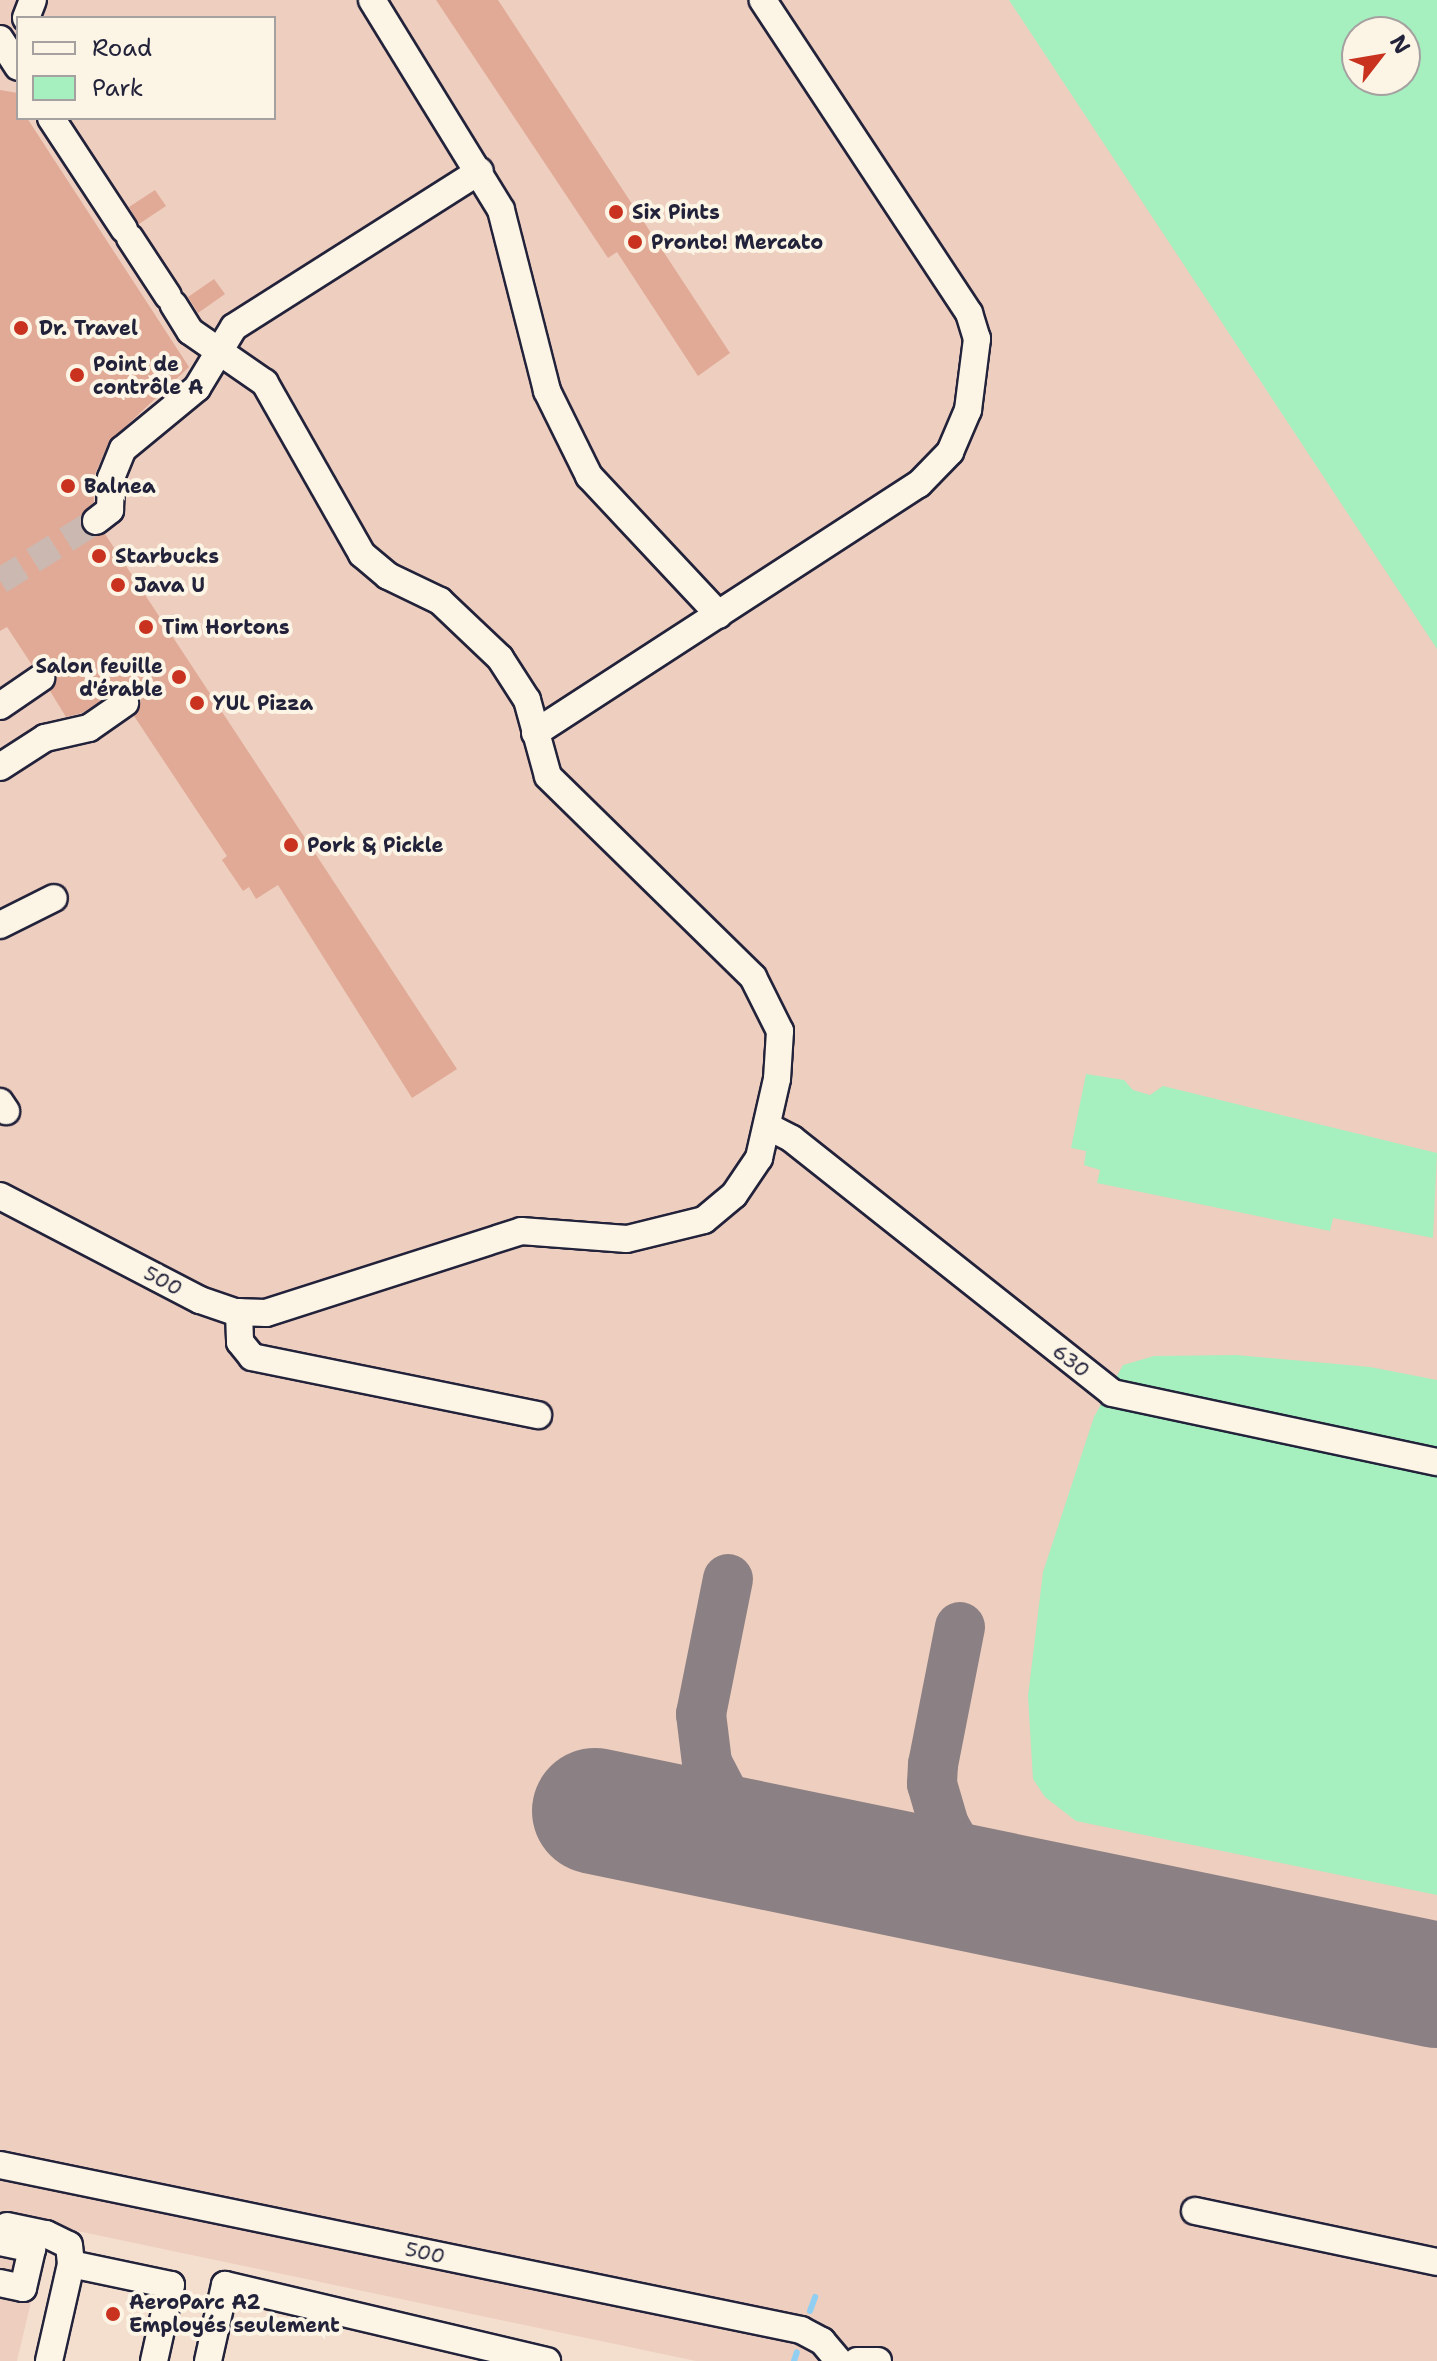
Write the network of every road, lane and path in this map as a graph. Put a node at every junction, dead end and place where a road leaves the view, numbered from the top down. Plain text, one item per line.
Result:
1 (372, 0) edge
2 (763, 0) edge
3 (0, 38) edge
4 (16, 64) edge
5 (52, 120) edge
6 (480, 171) junction
7 (220, 347) junction
8 (96, 521) tunnel mouth
9 (719, 615) junction
10 (41, 678) dead end
11 (125, 703) dead end
12 (0, 706) edge
13 (535, 733) junction
14 (0, 767) edge
15 (54, 898) dead end
16 (0, 925) edge
17 (767, 1126) junction
18 (0, 1196) edge
19 (239, 1312) junction
20 (538, 1415) dead end
21 (1437, 1462) edge
22 (0, 2165) edge
23 (1195, 2211) dead end
24 (0, 2224) edge
25 (0, 2242) edge
26 (1437, 2262) edge
27 (71, 2264) junction
28 (0, 2283) edge
29 (49, 2361) edge
30 (154, 2361) edge
31 (208, 2361) edge
32 (547, 2361) edge
33 (839, 2361) edge
34 (857, 2361) edge
35 (878, 2361) edge

1 - 6 lane
2 - 9 lane
3 - 4 lane
5 - 7 lane, 500
6 - 7 lane
6 - 9 lane
7 - 8 lane
7 - 13 lane, 500
9 - 13 lane
10 - 12 lane
11 - 14 lane
13 - 17 lane, 500
15 - 16 lane
17 - 19 lane, 500
17 - 21 lane, 630
18 - 19 lane, 500
19 - 20 lane
22 - 33 lane, 500
23 - 26 lane
24 - 27 lane
25 - 28 lane
27 - 29 lane
27 - 30 lane
31 - 32 lane
34 - 35 lane

